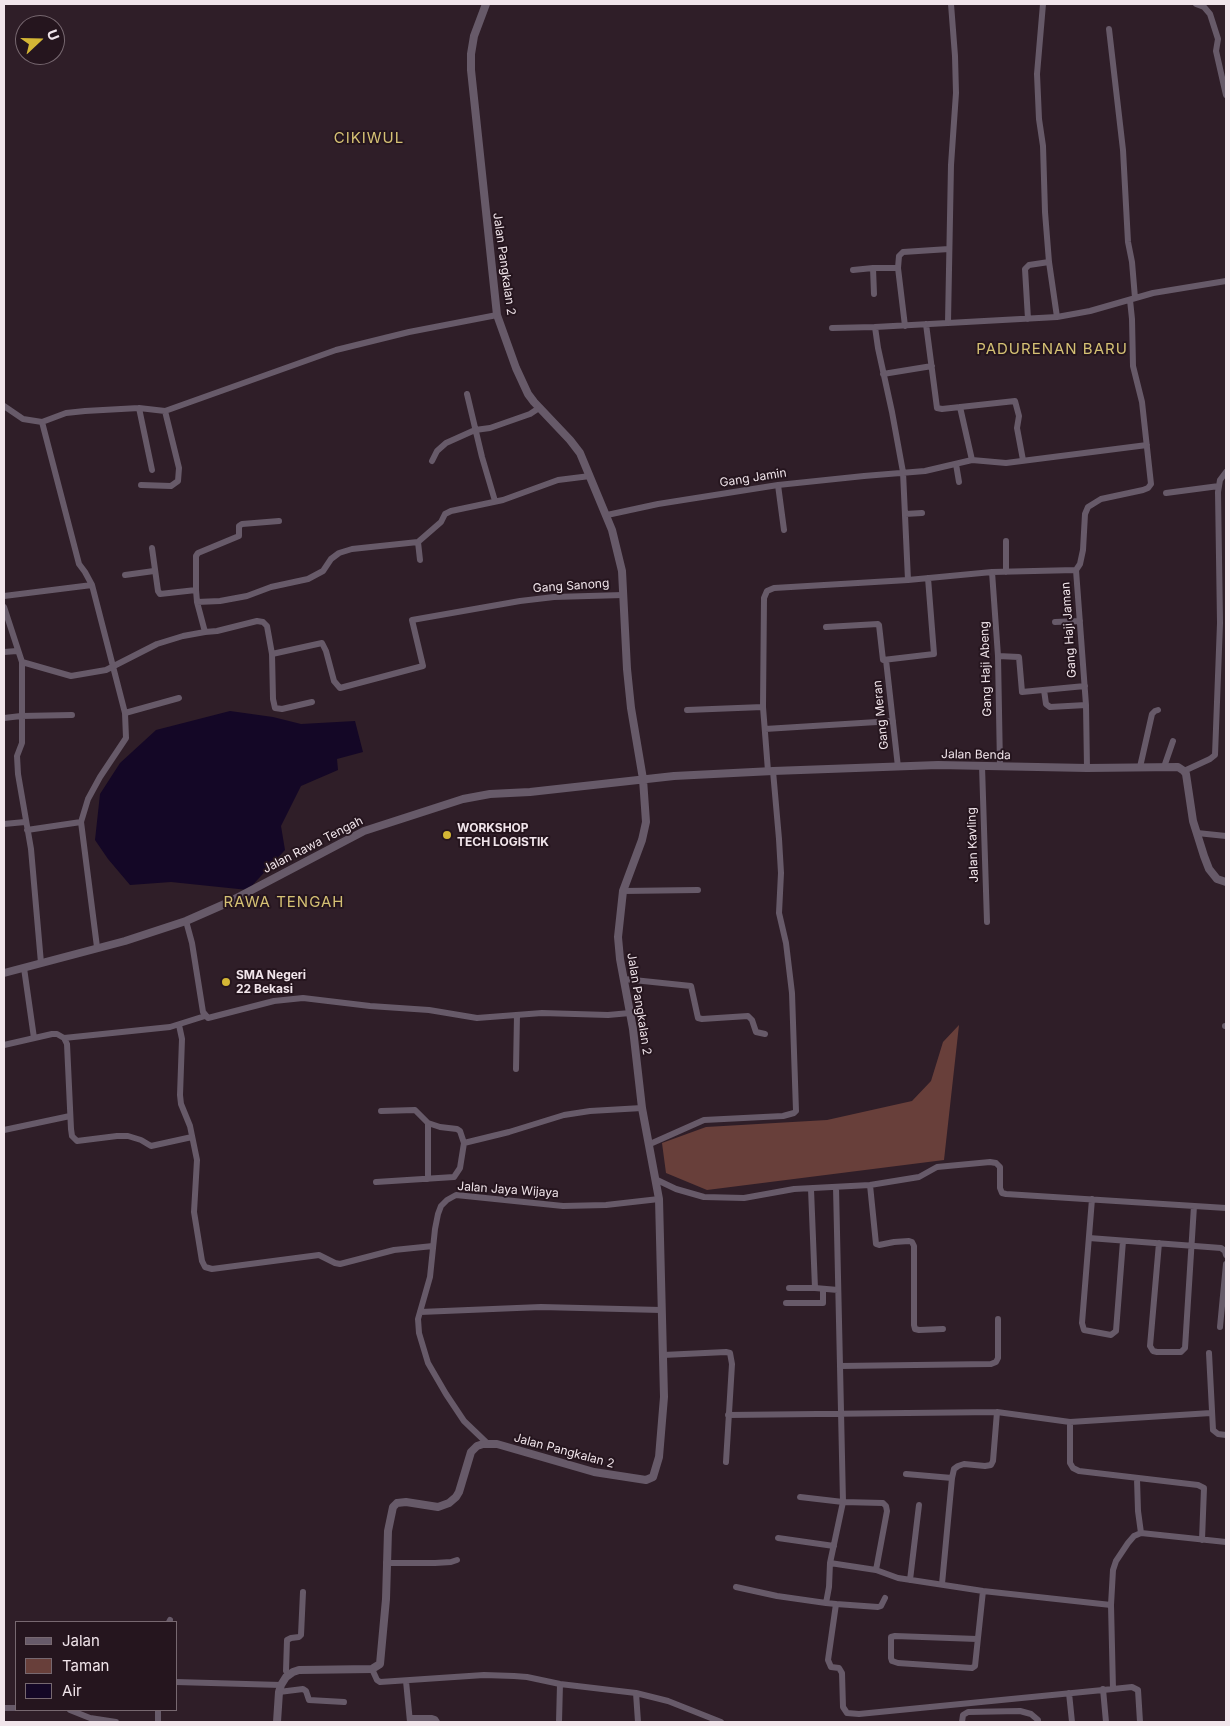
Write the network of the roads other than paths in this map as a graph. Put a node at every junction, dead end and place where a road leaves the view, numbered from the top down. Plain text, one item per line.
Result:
1 (486, 4) edge
2 (951, 4) edge
3 (1042, 4) edge
4 (1196, 4) edge
5 (1109, 29) dead end
6 (1226, 95) edge
7 (949, 249) junction
8 (1049, 262) junction
9 (873, 268) junction
10 (898, 268) junction
11 (853, 270) dead end
12 (1226, 281) edge
13 (874, 294) dead end
14 (1133, 299) junction
15 (497, 315) junction
16 (1057, 317) junction
17 (1028, 319) junction
18 (948, 322) junction
19 (926, 324) junction
20 (905, 326) junction
21 (875, 327) junction
22 (832, 328) dead end
23 (932, 366) junction
24 (883, 374) junction
25 (467, 394) dead end
26 (4, 406) edge
27 (960, 407) junction
28 (138, 408) junction
29 (539, 408) junction
30 (165, 412) junction
31 (42, 422) junction
32 (476, 430) junction
33 (1147, 445) junction
34 (972, 460) junction
35 (1023, 460) junction
36 (432, 461) dead end
37 (956, 464) junction
38 (152, 470) dead end
39 (903, 472) junction
40 (1226, 472) edge
41 (590, 476) junction
42 (959, 482) dead end
43 (140, 485) dead end
44 (778, 485) junction
45 (1219, 486) junction
46 (1166, 493) dead end
47 (494, 501) junction
48 (922, 513) dead end
49 (607, 514) junction
50 (905, 514) junction
51 (1223, 518) edge
52 (279, 521) dead end
53 (784, 530) dead end
54 (1006, 541) dead end
55 (418, 542) junction
56 (152, 548) dead end
57 (420, 560) dead end
58 (1076, 570) junction
59 (154, 571) junction
60 (992, 572) junction
61 (1006, 572) junction
62 (125, 575) dead end
63 (928, 578) junction
64 (1223, 578) edge
65 (908, 580) junction
66 (92, 585) junction
67 (196, 590) junction
68 (624, 594) junction
69 (4, 596) edge
70 (197, 602) junction
71 (4, 607) edge
72 (1080, 621) junction
73 (1055, 622) dead end
74 (826, 627) dead end
75 (205, 632) junction
76 (17, 651) junction
77 (4, 652) edge
78 (272, 654) junction
79 (998, 656) junction
80 (886, 660) junction
81 (22, 662) junction
82 (113, 667) junction
83 (1085, 686) junction
84 (1044, 690) junction
85 (179, 698) dead end
86 (312, 702) dead end
87 (1086, 705) junction
88 (763, 707) junction
89 (688, 710) dead end
90 (1158, 710) dead end
91 (126, 713) junction
92 (72, 715) dead end
93 (21, 716) junction
94 (4, 718) edge
95 (893, 721) junction
96 (765, 729) junction
97 (1173, 741) dead end
98 (982, 766) junction
99 (1000, 766) junction
100 (898, 767) junction
101 (1140, 767) junction
102 (1164, 767) junction
103 (1087, 768) junction
104 (770, 771) junction
105 (1184, 771) junction
106 (643, 779) junction
107 (25, 822) junction
108 (81, 822) junction
109 (4, 824) edge
110 (27, 830) junction
111 (1197, 833) junction
112 (1226, 836) edge
113 (1226, 882) edge
114 (698, 890) dead end
115 (623, 891) junction
116 (186, 921) junction
117 (988, 922) dead end
118 (98, 947) junction
119 (41, 963) junction
120 (24, 968) junction
121 (4, 973) edge
122 (624, 979) junction
123 (630, 1013) junction
124 (517, 1015) junction
125 (205, 1016) junction
126 (179, 1025) junction
127 (765, 1034) dead end
128 (34, 1038) junction
129 (64, 1038) junction
130 (4, 1045) edge
131 (516, 1069) dead end
132 (642, 1108) junction
133 (381, 1111) dead end
134 (70, 1116) junction
135 (428, 1123) junction
136 (4, 1130) edge
137 (192, 1137) junction
138 (464, 1143) junction
139 (650, 1144) junction
140 (428, 1179) junction
141 (655, 1179) junction
142 (376, 1182) dead end
143 (870, 1186) junction
144 (836, 1188) junction
145 (811, 1189) junction
146 (659, 1199) junction
147 (1092, 1199) junction
148 (1194, 1206) junction
149 (1226, 1208) edge
150 (1089, 1238) junction
151 (1122, 1241) junction
152 (1159, 1243) junction
153 (1192, 1245) junction
154 (433, 1246) junction
155 (1226, 1254) edge
156 (1226, 1264) edge
157 (789, 1288) dead end
158 (815, 1288) junction
159 (824, 1290) junction
160 (838, 1290) junction
161 (786, 1303) dead end
162 (661, 1310) junction
163 (420, 1312) junction
164 (998, 1319) dead end
165 (1220, 1327) dead end
166 (943, 1329) dead end
167 (1209, 1353) dead end
168 (662, 1355) junction
169 (840, 1366) junction
170 (997, 1412) junction
171 (1211, 1413) junction
172 (728, 1415) junction
173 (841, 1415) junction
174 (1070, 1422) junction
175 (1226, 1435) edge
176 (488, 1444) junction
177 (726, 1462) dead end
178 (906, 1474) dead end
179 (952, 1478) junction
180 (1137, 1479) junction
181 (800, 1497) dead end
182 (843, 1502) junction
183 (919, 1505) dead end
184 (1141, 1532) junction
185 (778, 1538) dead end
186 (1202, 1540) junction
187 (1226, 1542) edge
188 (834, 1546) junction
189 (457, 1560) dead end
190 (386, 1563) junction
191 (830, 1563) junction
192 (876, 1570) junction
193 (910, 1580) junction
194 (942, 1584) junction
195 (736, 1588) dead end
196 (983, 1591) junction
197 (303, 1592) dead end
198 (885, 1598) dead end
199 (826, 1603) junction
200 (836, 1604) junction
201 (1111, 1605) junction
202 (977, 1639) junction
203 (372, 1669) junction
204 (289, 1674) junction
205 (406, 1681) junction
206 (178, 1682) edge
207 (560, 1684) junction
208 (280, 1688) junction
209 (1103, 1689) junction
210 (1113, 1689) junction
211 (636, 1693) junction
212 (1069, 1693) junction
213 (344, 1702) dead end
214 (72, 1711) edge
215 (410, 1720) edge
216 (116, 1722) edge
217 (277, 1722) edge
218 (437, 1722) edge
219 (559, 1722) edge
220 (638, 1722) edge
221 (721, 1722) edge
222 (962, 1722) edge
223 (1038, 1722) edge
224 (1072, 1722) edge
225 (1106, 1722) edge
226 (1140, 1722) edge

1 - 15 street, Jalan Pangkalan 2
2 - 7 street
3 - 8 street
4 - 6 street
5 - 14 street, Gang Haji Jaman
7 - 10 street
7 - 18 street
8 - 16 street
8 - 17 street
9 - 10 street
9 - 11 street
9 - 13 street
10 - 20 street
12 - 14 street
14 - 16 street
14 - 33 street, Gang Haji Jaman
15 - 29 street, Jalan Pangkalan 2
15 - 30 street
16 - 17 street
17 - 18 street
18 - 19 street
19 - 20 street
19 - 23 street
20 - 21 street
21 - 22 street
21 - 24 street
23 - 24 street
23 - 27 street
24 - 39 street
25 - 32 street
26 - 31 street
27 - 34 street
27 - 35 street
28 - 30 street
28 - 31 street
28 - 38 street
29 - 32 street
29 - 41 street, Jalan Pangkalan 2
30 - 43 street
31 - 66 street
32 - 36 street
32 - 47 street
33 - 35 street
33 - 58 street, Gang Haji Jaman
34 - 35 street
34 - 37 street, Gang Jamin
37 - 39 street, Gang Jamin
37 - 42 street
39 - 44 street, Gang Jamin
39 - 50 street
40 - 45 street
41 - 47 street
41 - 49 street, Jalan Pangkalan 2
44 - 49 street, Gang Jamin
44 - 53 street
45 - 46 street
45 - 51 street
47 - 55 street
48 - 50 street
49 - 68 street, Jalan Pangkalan 2
50 - 65 street
51 - 64 street
52 - 67 street
54 - 61 street
55 - 57 street
55 - 70 street
56 - 59 street
58 - 61 street
58 - 72 street, Gang Haji Jaman
59 - 62 street
59 - 67 street
60 - 61 street
60 - 63 street
60 - 79 street, Gang Haji Abeng
63 - 65 street
63 - 80 street
64 - 105 street
65 - 88 street
66 - 69 street
66 - 82 street
67 - 70 street
68 - 78 street, Gang Sanong
68 - 106 street, Jalan Pangkalan 2
70 - 75 street
71 - 76 street
72 - 73 street
72 - 83 street, Gang Haji Jaman
74 - 80 street, Gang Meran
75 - 78 street
75 - 82 street
76 - 77 street
76 - 81 street
78 - 86 street
79 - 84 street
79 - 99 street, Gang Haji Abeng
80 - 95 street, Gang Meran
81 - 82 street
81 - 93 street
82 - 91 street
83 - 84 street
83 - 87 street, Gang Haji Jaman
84 - 87 street
85 - 91 street
87 - 103 street, Gang Haji Jaman
88 - 89 street
88 - 96 street
90 - 101 street
91 - 108 street
92 - 93 street
93 - 94 street
93 - 107 street
95 - 96 street
95 - 100 street, Gang Meran
96 - 104 street
97 - 102 street
98 - 99 street, Jalan Benda
98 - 100 street, Jalan Benda
98 - 117 street, Jalan Kavling
99 - 103 street, Jalan Benda
100 - 104 street, Jalan Benda
101 - 102 street, Jalan Benda
101 - 103 street, Jalan Benda
102 - 105 street, Jalan Benda
104 - 106 street, Jalan Benda
104 - 139 street
105 - 111 street
106 - 115 street, Jalan Pangkalan 2
106 - 116 street, Jalan Rawa Tengah
107 - 109 street
107 - 110 street
108 - 110 street
108 - 118 street
110 - 119 street
111 - 112 street
111 - 113 street
114 - 115 street
115 - 122 street, Jalan Pangkalan 2
116 - 118 street, Jalan Rawa Tengah
116 - 125 street
118 - 119 street, Jalan Rawa Tengah
119 - 120 street, Jalan Rawa Tengah
120 - 121 street, Jalan Rawa Tengah
120 - 128 street
122 - 123 street, Jalan Pangkalan 2
122 - 127 street
123 - 124 street
123 - 132 street, Jalan Pangkalan 2
124 - 125 street
124 - 131 street
125 - 126 street
126 - 129 street
126 - 137 street
128 - 129 street
128 - 130 street
129 - 134 street
132 - 138 street
132 - 139 street, Jalan Pangkalan 2
133 - 135 street
134 - 136 street
134 - 137 street
135 - 138 street
135 - 140 street
137 - 154 street
138 - 140 street
139 - 141 street, Jalan Pangkalan 2
140 - 142 street
141 - 145 street
141 - 146 street, Jalan Pangkalan 2
143 - 144 street
143 - 147 street
143 - 166 street
144 - 145 street
144 - 160 street
145 - 158 street
146 - 154 street, Jalan Jaya Wijaya
146 - 162 street, Jalan Pangkalan 2
147 - 148 street
147 - 150 street
148 - 149 street
148 - 153 street
150 - 151 street
150 - 151 street
151 - 152 street
152 - 153 street
152 - 153 street
153 - 155 street
154 - 163 street, Jalan Jaya Wijaya
156 - 165 street
157 - 158 street
158 - 159 street
159 - 160 street
159 - 161 street
160 - 169 street
162 - 163 street
162 - 168 street, Jalan Pangkalan 2
163 - 176 street, Jalan Jaya Wijaya
164 - 169 street
167 - 171 street
168 - 172 street
168 - 176 street, Jalan Pangkalan 2
169 - 173 street
170 - 173 street
170 - 174 street
170 - 179 street
171 - 174 street
171 - 175 street
172 - 173 street
172 - 177 street
173 - 182 street
174 - 180 street
176 - 190 street
178 - 179 street
179 - 194 street
180 - 184 street
180 - 186 street
181 - 182 street
182 - 188 street
182 - 192 street
183 - 193 street
184 - 186 street
184 - 201 street
185 - 188 street
186 - 187 street
188 - 191 street
189 - 190 street
190 - 203 street
191 - 192 street
191 - 199 street
192 - 193 street
193 - 194 street
194 - 196 street
195 - 199 street
196 - 201 street
196 - 202 street
197 - 204 street
198 - 200 street
199 - 200 street
200 - 212 street
201 - 210 street
202 - 202 street
203 - 204 street
203 - 205 street
204 - 208 street
205 - 207 street
205 - 215 street
206 - 208 street
207 - 211 street
207 - 219 street
208 - 213 street
208 - 217 street
209 - 210 street
209 - 212 street
209 - 225 street
210 - 226 street
211 - 220 street
211 - 221 street
212 - 224 street
214 - 216 street
215 - 218 street
222 - 223 street

